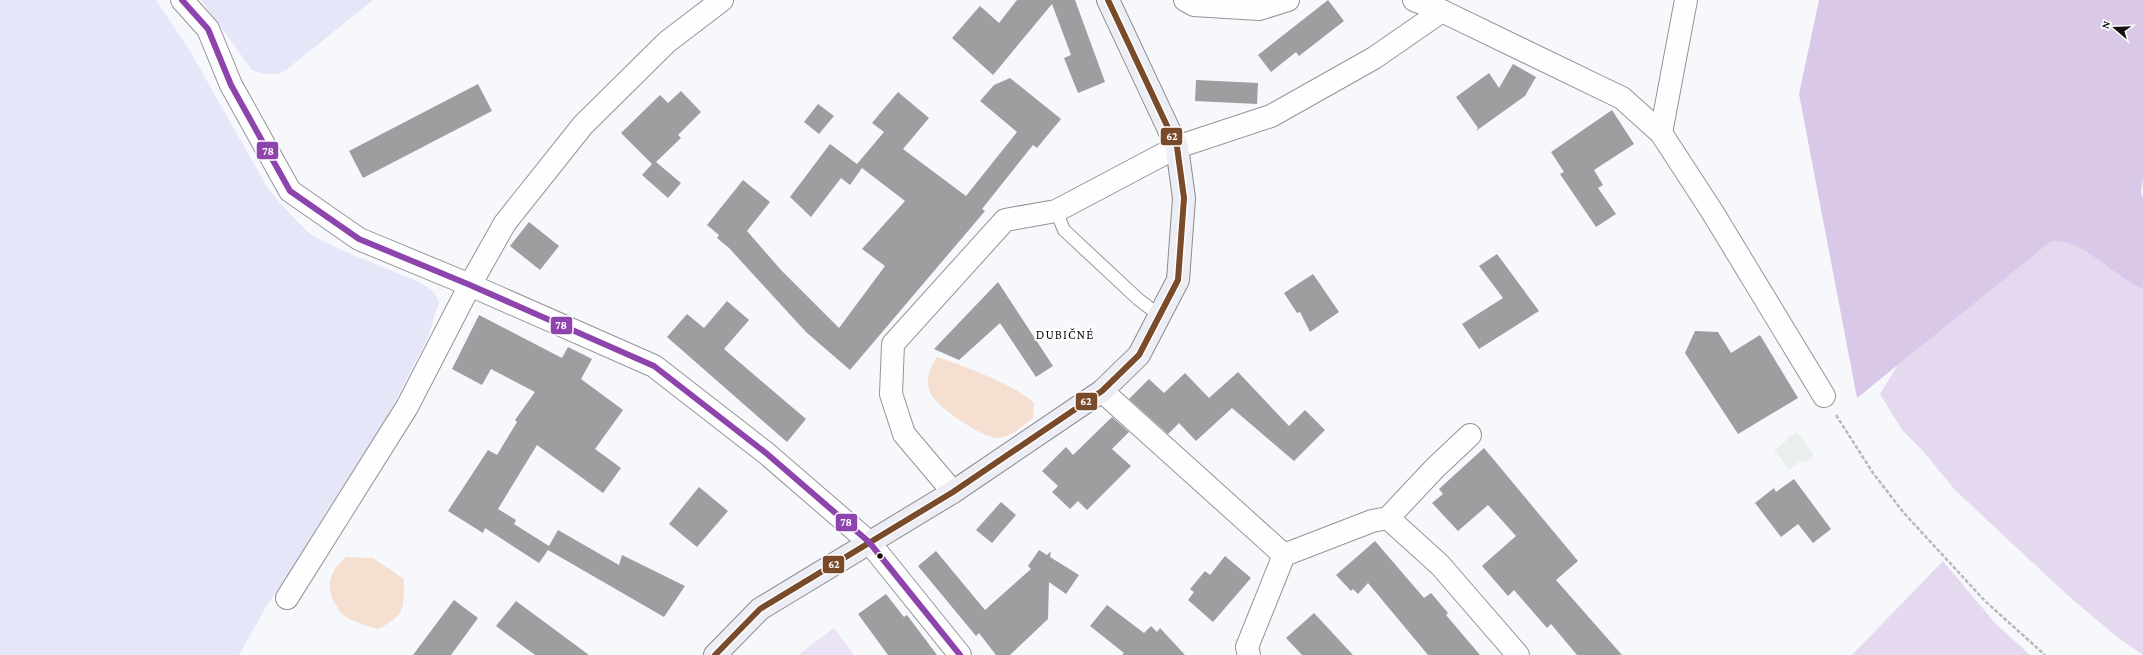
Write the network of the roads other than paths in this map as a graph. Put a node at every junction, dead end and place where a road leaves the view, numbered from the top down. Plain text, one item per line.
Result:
1 (182, 0) edge
2 (722, 0) edge
3 (1108, 0) edge
4 (1185, 0) edge
5 (1288, 0) edge
6 (1414, 0) edge
7 (1686, 0) edge
8 (1442, 11) junction
9 (1661, 133) junction
10 (1176, 147) junction
11 (1056, 211) junction
12 (470, 285) junction
13 (1160, 316) junction
14 (1102, 391) junction
15 (1824, 396) road end
16 (1470, 435) dead end
17 (953, 492) junction
18 (1388, 518) junction
19 (869, 542) junction
20 (1284, 555) junction
21 (288, 598) dead end
22 (716, 655) edge
23 (960, 655) edge
24 (1249, 655) edge
25 (1518, 655) edge

1 - 12 street
2 - 12 street
3 - 10 street
4 - 5 street
6 - 8 street
7 - 9 street
8 - 9 street
8 - 10 street
9 - 15 street
10 - 11 street
10 - 13 street
11 - 13 lane
11 - 17 street
12 - 19 street
12 - 21 street
13 - 14 street
14 - 17 street
14 - 20 street
16 - 18 street
17 - 19 street
18 - 20 street
18 - 25 street
19 - 22 street
19 - 23 street
20 - 24 street

